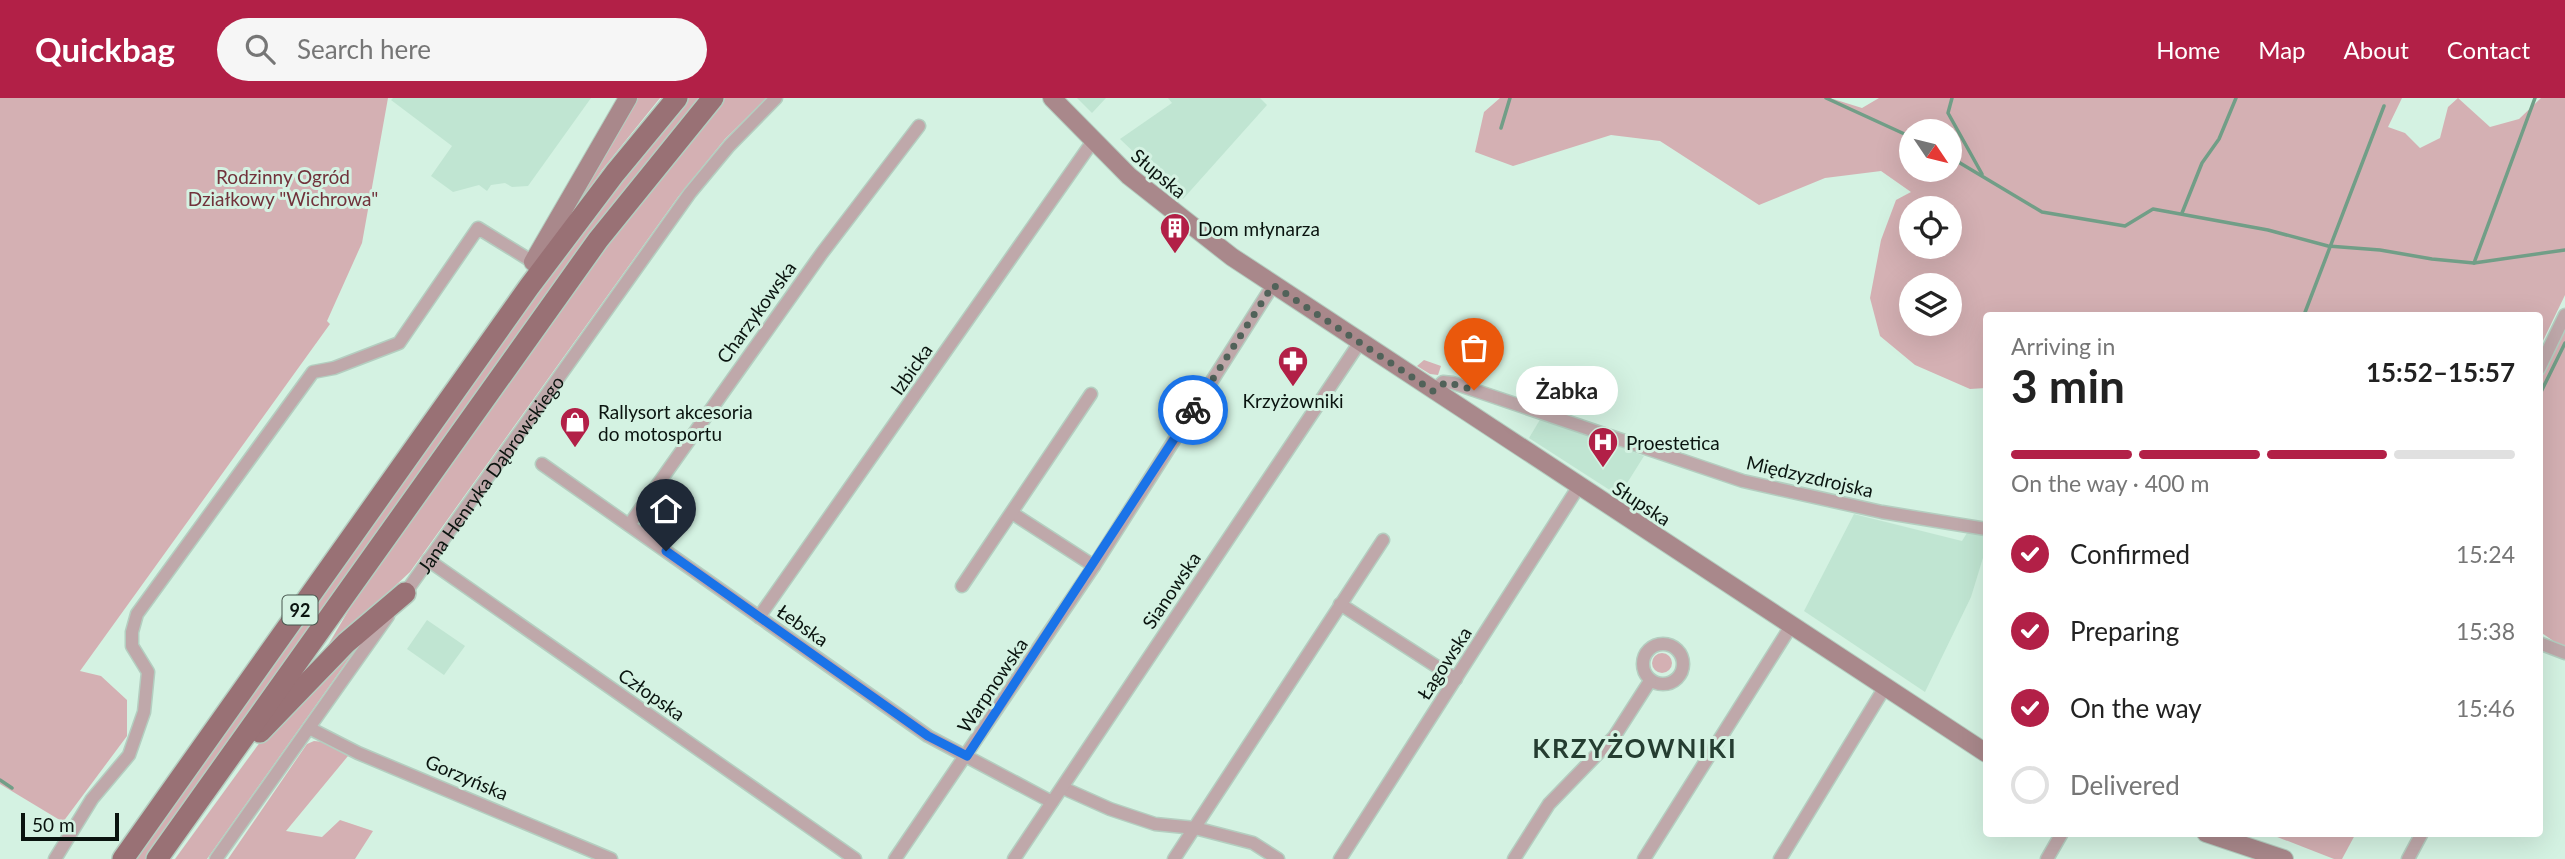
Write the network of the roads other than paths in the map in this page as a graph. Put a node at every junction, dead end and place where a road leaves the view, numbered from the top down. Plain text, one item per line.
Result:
1 (628, 98) edge
2 (677, 98) edge
3 (713, 98) edge
4 (776, 98) edge
5 (1052, 98) edge
6 (919, 126) dead end
7 (1093, 141) junction
8 (533, 262) junction
9 (1273, 285) junction
10 (2565, 315) edge
11 (1360, 342) junction
12 (477, 361) junction
13 (2543, 361) edge
14 (1433, 391) junction
15 (1091, 394) dead end
16 (542, 464) dead end
17 (1579, 486) junction
18 (1012, 513) junction
19 (629, 524) junction
20 (1983, 529) edge
21 (1383, 540) dead end
22 (428, 560) junction
23 (1094, 566) junction
24 (962, 586) dead end
25 (405, 593) junction
26 (1340, 604) junction
27 (759, 617) junction
28 (1791, 626) junction
29 (2543, 645) edge
30 (2565, 653) edge
31 (1456, 680) junction
32 (1650, 681) dead end
33 (1885, 687) junction
34 (309, 728) junction
35 (1983, 751) edge
36 (967, 756) junction
37 (1063, 788) junction
38 (204, 793) junction
39 (1052, 802) junction
40 (1195, 828) junction
41 (2060, 837) edge
42 (2218, 837) edge
43 (2420, 837) edge
44 (55, 859) edge
45 (123, 859) edge
46 (157, 859) edge
47 (216, 859) edge
48 (611, 859) edge
49 (855, 859) edge
50 (895, 859) edge
51 (1014, 859) edge
52 (1174, 859) edge
53 (1278, 859) edge
54 (1340, 859) edge
55 (1514, 859) edge
56 (1644, 859) edge
57 (1780, 859) edge
58 (2047, 859) edge
59 (2284, 859) edge
60 (2408, 859) edge

1 - 8 street
2 - 12 main road, 92
3 - 38 main road, 92
4 - 22 street, Jana Henryka Dąbrowskiego
5 - 7 street, Słupska
6 - 19 street, Charzykowska
7 - 9 street, Słupska
7 - 27 street, Izbicka
8 - 12 main road
8 - 44 street
9 - 11 street, Słupska
9 - 23 street, Warpnowska
10 - 13 street
11 - 14 street, Słupska
11 - 37 street, Sianowska
12 - 45 main road, 92
14 - 17 street, Słupska
14 - 20 street, Międzyzdrojska
15 - 18 street
16 - 19 street, Łebska
17 - 28 street, Słupska
17 - 31 street, Łagowska
18 - 23 street
18 - 24 street
19 - 27 street, Łebska
21 - 26 street
22 - 25 street, Jana Henryka Dąbrowskiego
22 - 49 street, Człopska
23 - 36 street, Warpnowska
25 - 34 street, Jana Henryka Dąbrowskiego
25 - 38 main road
26 - 31 street
26 - 40 street
27 - 36 street, Łebska
28 - 33 street, Słupska
28 - 56 street
29 - 30 street
31 - 54 street, Łagowska
32 - 55 street
33 - 35 street, Słupska
33 - 57 street
34 - 47 street, Jana Henryka Dąbrowskiego
34 - 48 street, Gorzyńska
36 - 39 street, Łebska
36 - 50 street, Warpnowska
37 - 39 street, Sianowska
37 - 40 street
38 - 46 main road, 92
39 - 51 street, Sianowska
40 - 52 street
40 - 53 street
41 - 58 street
42 - 59 street
43 - 60 street

